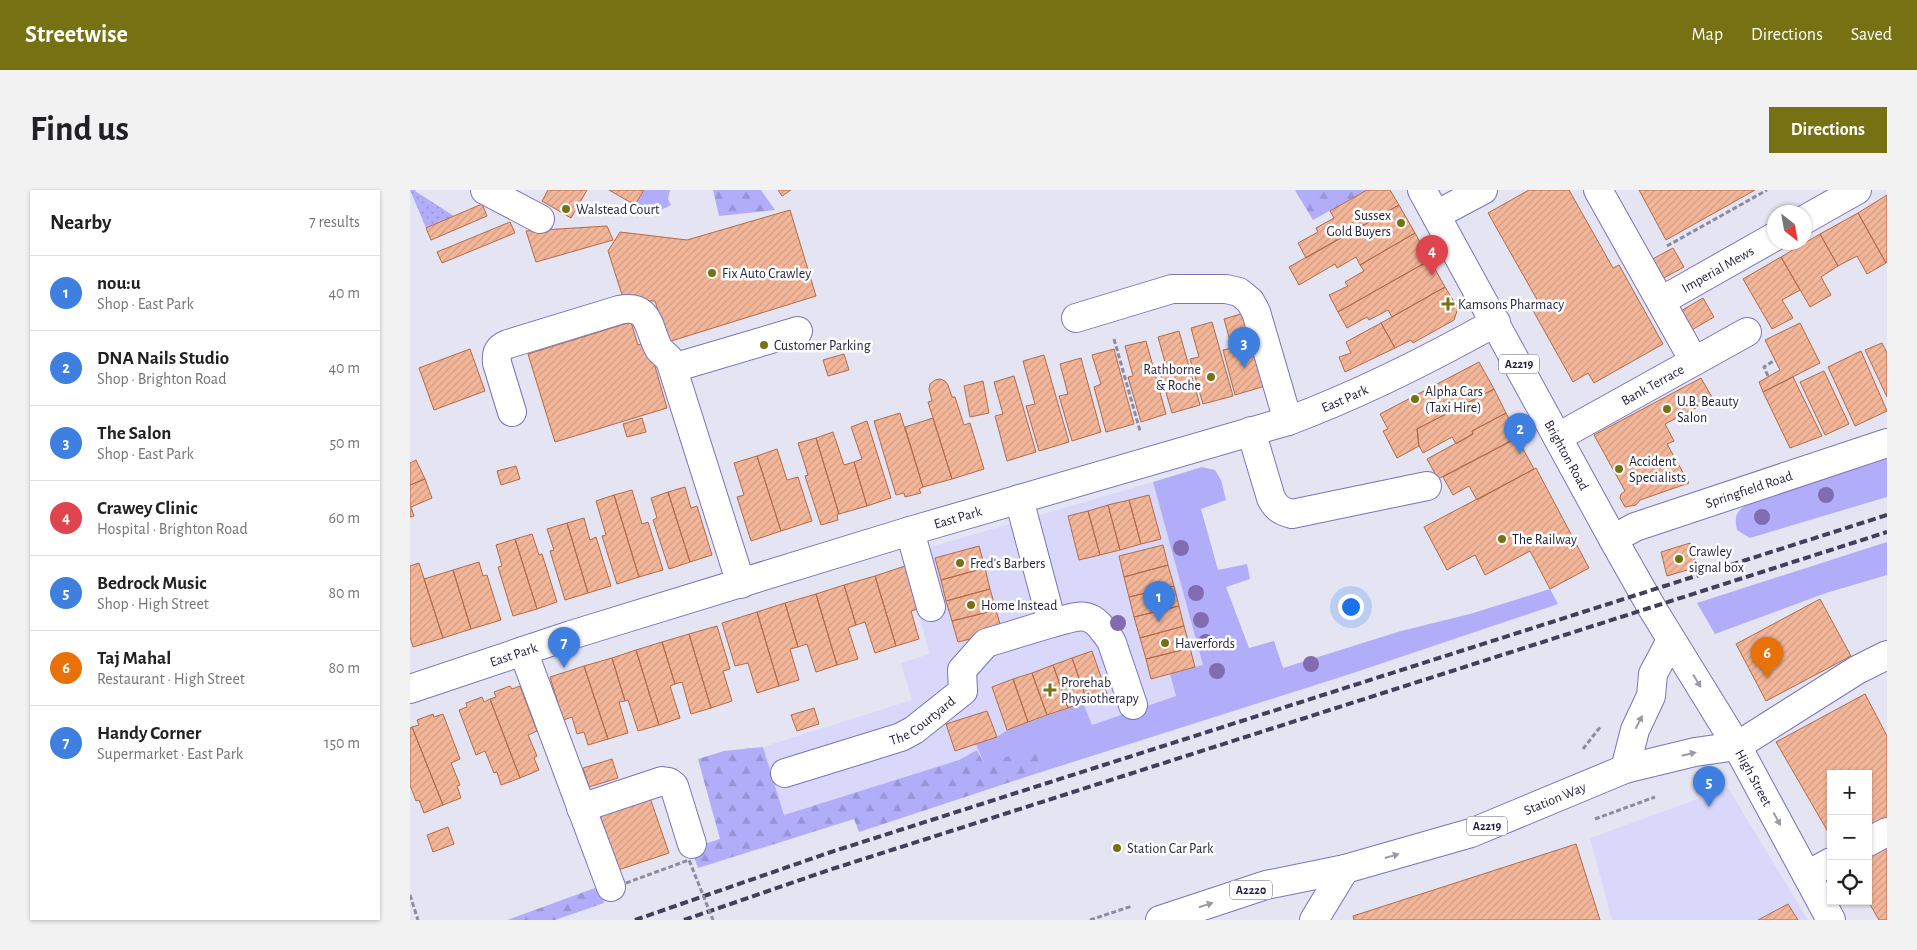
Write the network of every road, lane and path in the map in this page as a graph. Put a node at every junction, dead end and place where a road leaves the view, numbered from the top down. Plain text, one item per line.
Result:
1 (485, 190) edge
2 (1422, 190) edge
3 (1483, 190) edge
4 (1598, 190) edge
5 (1765, 190) edge
6 (1856, 190) edge
7 (1436, 215) junction
8 (1812, 215) edge
9 (540, 218) dead end
10 (1703, 219) dead end
11 (1707, 224) junction
12 (1767, 240) edge
13 (1639, 262) junction
14 (1661, 301) junction
15 (1106, 309) junction
16 (1076, 318) dead end
17 (1496, 322) junction
18 (798, 331) dead end
19 (1747, 332) dead end
20 (1775, 360) dead end
21 (1694, 361) junction
22 (673, 368) junction
23 (1768, 376) dead end
24 (512, 412) dead end
25 (1288, 420) junction
26 (1251, 431) junction
27 (1558, 437) junction
28 (1887, 443) edge
29 (1148, 460) junction
30 (1427, 486) dead end
31 (1019, 498) junction
32 (910, 531) junction
33 (1613, 539) junction
34 (740, 584) junction
35 (931, 607) dead end
36 (1052, 623) junction
37 (1671, 640) junction
38 (523, 651) junction
39 (1887, 655) edge
40 (410, 689) edge
41 (1133, 705) dead end
42 (1605, 720) dead end
43 (1737, 746) junction
44 (1576, 752) dead end
45 (1625, 769) junction
46 (785, 773) dead end
47 (1658, 796) dead end
48 (581, 808) junction
49 (1593, 820) dead end
50 (1887, 832) edge
51 (1872, 840) edge
52 (692, 844) dead end
53 (1827, 864) edge
54 (1345, 869) junction
55 (1807, 876) junction
56 (618, 885) joint
57 (410, 895) edge
58 (1135, 905) dead end
59 (418, 920) edge
60 (713, 920) edge
61 (1090, 920) edge
62 (1160, 920) edge
63 (1314, 920) edge
64 (1831, 920) edge

1 - 9 main road
2 - 7 main road, Brighton Road / A2219
3 - 7 main road
4 - 13 main road
5 - 11 path
6 - 8 main road
7 - 17 main road, Brighton Road / A2219
10 - 11 path
11 - 13 path
12 - 14 main road, Imperial Mews
13 - 14 main road
14 - 21 main road
15 - 16 main road
15 - 25 main road
15 - 29 path
17 - 25 main road, East Park
17 - 27 main road, Brighton Road / A2219
18 - 22 main road
19 - 21 main road, Bank Terrace
20 - 23 path
21 - 27 main road, Bank Terrace
22 - 24 main road
22 - 34 main road
25 - 26 main road, East Park
26 - 29 main road, East Park
26 - 30 main road
27 - 33 main road, Brighton Road / A2219
28 - 33 main road, Springfield Road
29 - 31 main road, East Park
31 - 32 main road, East Park
31 - 36 main road
32 - 34 main road, East Park
32 - 35 main road
33 - 37 main road, Brighton Road / A2219
34 - 38 main road, East Park
36 - 41 main road, The Courtyard
36 - 46 main road, The Courtyard
37 -> 43 main road, High Street / A2219
45 -> 37 main road
38 - 40 main road, East Park
38 - 48 main road
39 - 43 main road
42 - 44 path
45 -> 43 main road, Station Way / A2219
43 -> 55 main road, High Street / A2219
54 -> 45 main road, Station Way / A2219
47 - 49 path
48 - 52 main road
48 - 56 main road
50 - 51 main road
53 - 55 main road
62 -> 54 main road, Station Way / A2220
54 - 63 main road
55 - 64 main road, High Street / A2219
56 - 60 path, bridge
57 - 59 path
58 - 61 path

